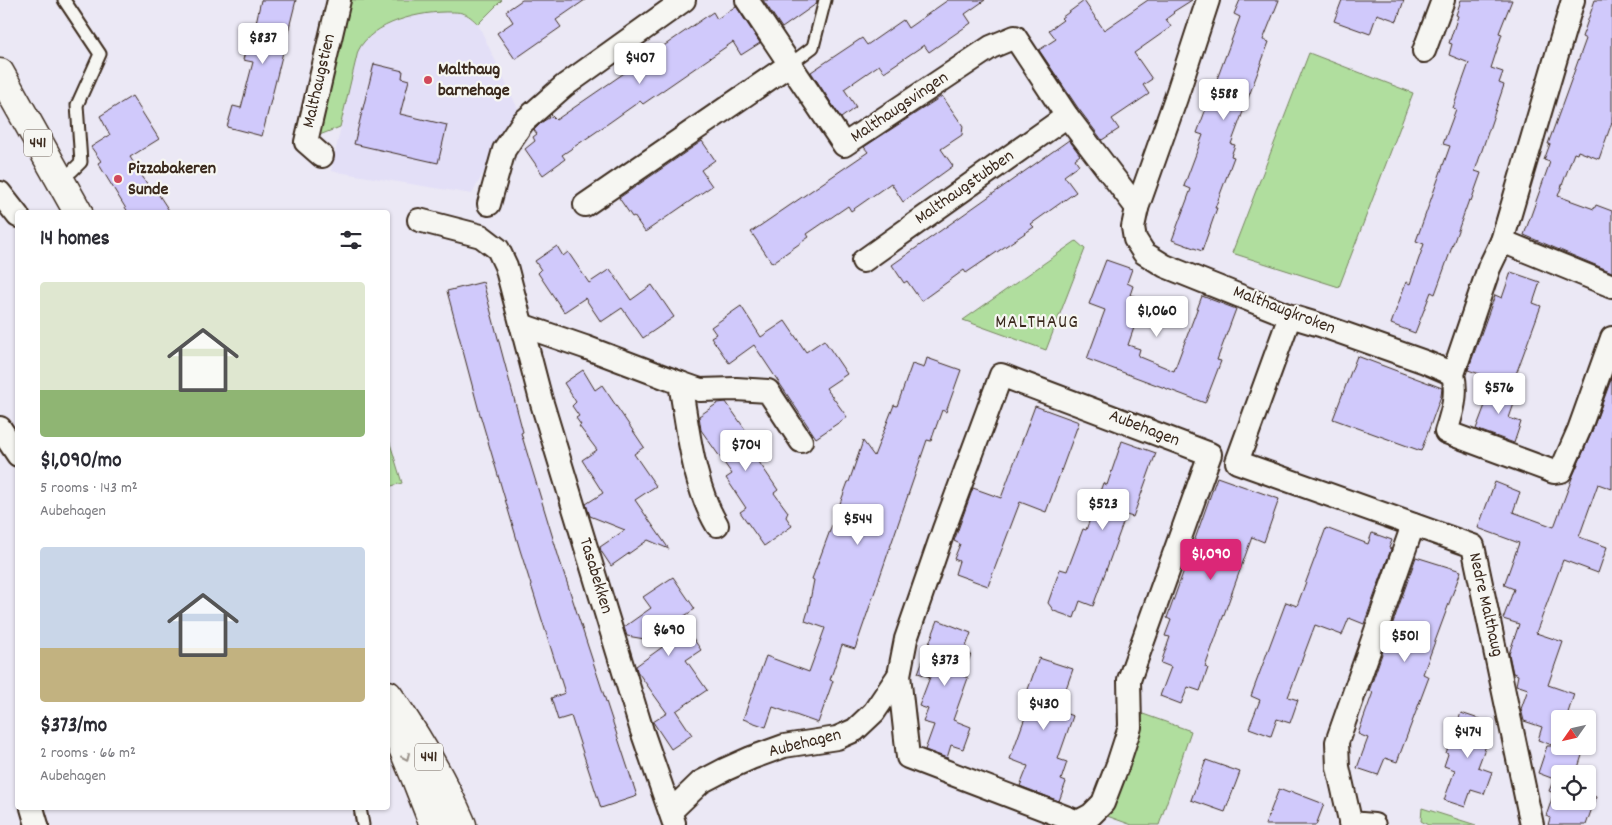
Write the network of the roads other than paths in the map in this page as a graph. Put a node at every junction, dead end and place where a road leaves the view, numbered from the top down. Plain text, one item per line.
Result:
1 (64, 0) edge
2 (339, 0) edge
3 (684, 0) edge
4 (747, 0) edge
5 (825, 0) edge
6 (1208, 0) edge
7 (1443, 0) edge
8 (1573, 0) edge
9 (1424, 51) dead end
10 (789, 65) junction
11 (0, 73) edge
12 (0, 107) edge
13 (1066, 116) junction
14 (322, 156) dead end
15 (72, 171) dead end
16 (0, 193) edge
17 (490, 204) dead end
18 (585, 205) dead end
19 (1137, 208) junction
20 (66, 210) edge
21 (77, 210) edge
22 (15, 212) edge
23 (419, 220) dead end
24 (1502, 241) junction
25 (863, 261) dead end
26 (1612, 286) edge
27 (1290, 316) junction
28 (522, 325) junction
29 (1612, 338) edge
30 (1453, 374) junction
31 (680, 383) junction
32 (0, 428) edge
33 (801, 441) dead end
34 (15, 450) edge
35 (717, 525) dead end
36 (1413, 525) junction
37 (899, 675) junction
38 (390, 698) edge
39 (390, 717) edge
40 (32, 810) edge
41 (360, 810) edge
42 (673, 818) edge
43 (1082, 824) edge
44 (1350, 824) edge
45 (36, 825) edge
46 (363, 825) edge
47 (434, 825) edge
48 (462, 825) edge
49 (1374, 825) edge
50 (1532, 825) edge

1 - 15 lane
2 - 14 street, Malthaugstien
3 - 17 street
4 - 10 street, Malthaugsvingen
5 - 10 lane
6 - 19 street, Malthaugkroken
7 - 9 street
8 - 24 street
10 - 13 street, Malthaugsvingen
10 - 18 street
11 - 21 main road, 441
12 - 20 main road, 441
13 - 19 street
13 - 25 street, Malthaugstubben
16 - 22 street
19 - 27 street, Malthaugkroken
23 - 28 street, Tasabekken
24 - 26 street
24 - 30 street
27 - 30 street, Malthaugkroken
27 - 36 street
28 - 31 street
28 - 42 street, Tasabekken
29 - 30 street
31 - 33 street
31 - 35 street
32 - 34 street
36 - 44 street
36 - 50 street, Nedre Malthaug
37 - 42 street, Aubehagen
37 - 43 street, Aubehagen
37 - 43 street, Aubehagen
38 - 48 main road, 441
39 -> 47 main road, 441
40 - 45 street
41 - 46 lane
44 - 49 street

